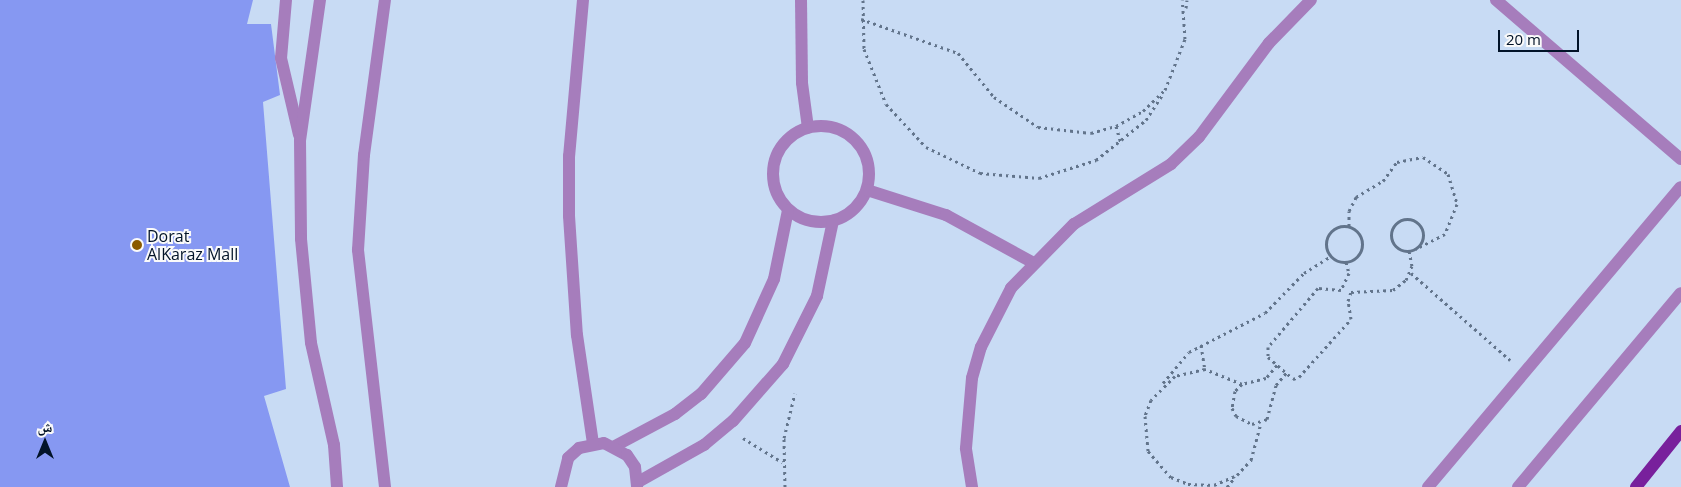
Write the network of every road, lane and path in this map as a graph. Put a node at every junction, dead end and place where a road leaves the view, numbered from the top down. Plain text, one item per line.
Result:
1 (286, 0) edge
2 (320, 0) edge
3 (385, 0) edge
4 (583, 0) edge
5 (801, 0) edge
6 (863, 0) edge
7 (1182, 0) edge
8 (1187, 0) edge
9 (1311, 0) edge
10 (1496, 0) edge
11 (1185, 11) junction
12 (861, 20) junction
13 (1165, 90) junction
14 (1116, 126) junction
15 (808, 128) junction
16 (300, 140) junction
17 (1121, 144) junction
18 (1681, 159) edge
19 (1681, 188) edge
20 (867, 190) junction
21 (788, 210) junction
22 (833, 221) junction
23 (1349, 226) junction
24 (1416, 249) junction
25 (1409, 251) junction
26 (1331, 256) junction
27 (1032, 262) junction
28 (1346, 262) junction
29 (1411, 273) junction
30 (1681, 293) edge
31 (1201, 345) junction
32 (1277, 365) junction
33 (1205, 369) junction
34 (1286, 373) junction
35 (1526, 374) junction
36 (1242, 384) junction
37 (1162, 386) junction
38 (795, 393) dead end
39 (1261, 423) junction
40 (1681, 431) edge
41 (718, 433) junction
42 (593, 443) junction
43 (615, 446) junction
44 (783, 462) junction
45 (1237, 475) junction
46 (638, 485) edge
47 (560, 486) edge
48 (1189, 486) edge
49 (337, 487) edge
50 (385, 487) edge
51 (784, 487) edge
52 (972, 487) edge
53 (1227, 487) edge
54 (1428, 487) edge
55 (1518, 487) edge
56 (1636, 487) edge

1 - 16 street
2 - 16 street
3 - 50 street
4 - 42 street
5 - 15 street
6 - 12 path
7 - 11 path
8 - 11 path
9 - 27 street
10 - 18 street
11 - 13 path
12 - 14 path
12 - 17 path
13 - 14 path
13 - 17 path
14 - 17 path
15 - 20 street
15 - 21 street
16 - 49 street
19 - 35 street
20 - 22 street
20 - 27 street
21 - 22 street
21 - 43 street
22 - 41 street
23 - 24 path
23 - 26 path
23 - 28 path
24 - 25 path
24 - 25 path
25 - 29 path
26 - 28 path
26 - 31 path
27 - 52 street
28 - 32 path
29 - 34 path
29 - 35 path
30 - 55 street
31 - 33 path
31 - 37 path
32 - 34 path
32 - 36 path
33 - 36 path
33 - 37 path
34 - 39 path
35 - 54 street
36 - 39 path
37 - 48 path
38 - 44 path
39 - 45 path
40 - 56 main road
41 - 44 path
41 - 46 street
42 - 43 street
42 - 47 street
43 - 46 street
44 - 51 path
45 - 48 path
45 - 53 path

